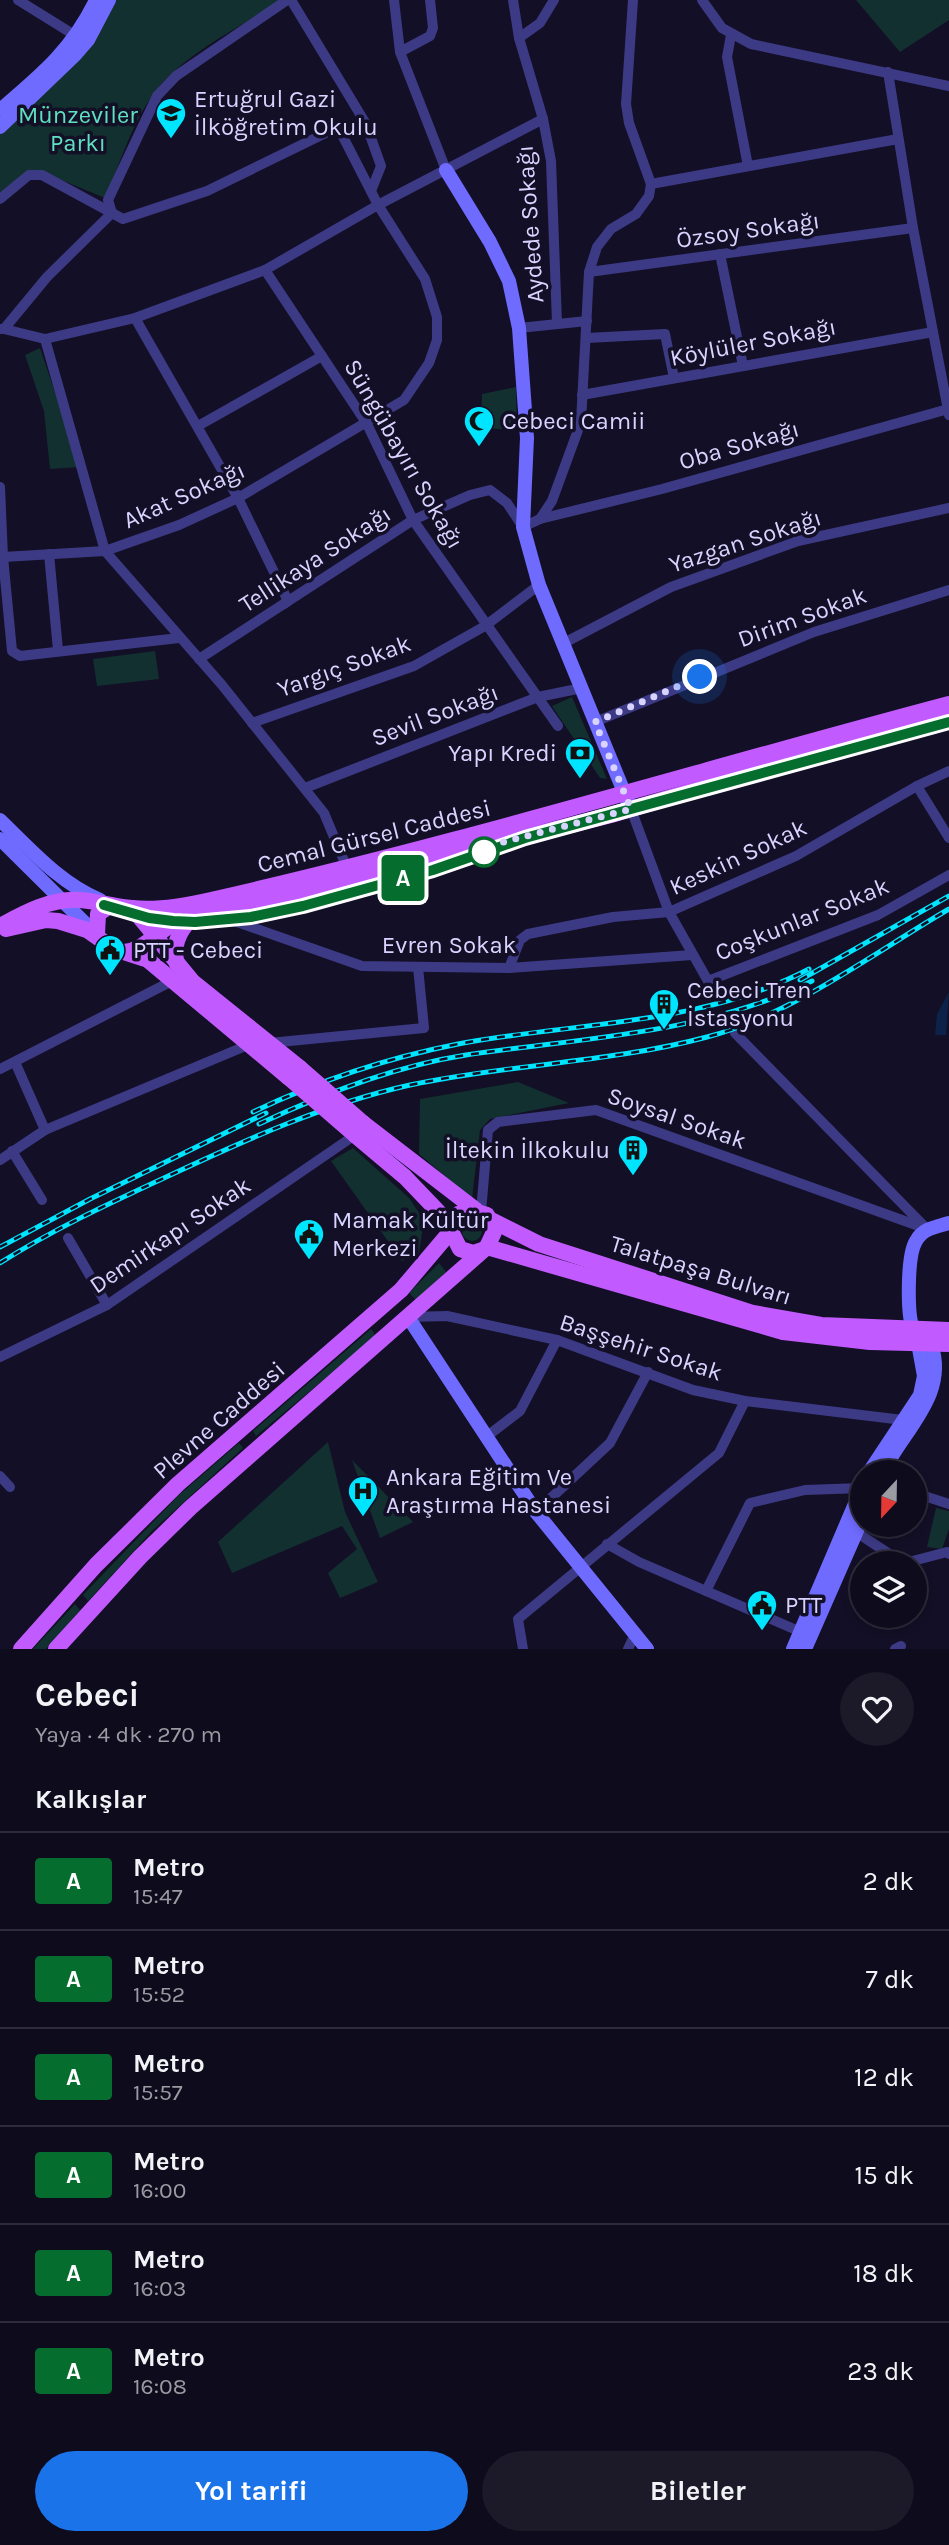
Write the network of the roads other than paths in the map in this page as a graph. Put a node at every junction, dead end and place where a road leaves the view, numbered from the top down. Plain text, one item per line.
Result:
1 (18, 0) edge
2 (96, 0) edge
3 (109, 0) edge
4 (289, 0) edge
5 (394, 0) edge
6 (430, 0) edge
7 (513, 0) edge
8 (554, 0) edge
9 (632, 0) edge
10 (702, 0) edge
11 (731, 35) junction
12 (76, 36) junction
13 (519, 37) junction
14 (400, 52) junction
15 (888, 72) junction
16 (949, 86) edge
17 (0, 110) edge
18 (543, 119) junction
19 (0, 127) edge
20 (898, 139) junction
21 (748, 166) junction
22 (446, 170) junction
23 (651, 184) junction
24 (371, 191) junction
25 (0, 199) edge
26 (378, 205) junction
27 (113, 213) junction
28 (913, 228) junction
29 (720, 254) junction
30 (265, 270) junction
31 (589, 272) junction
32 (135, 318) junction
33 (587, 321) junction
34 (557, 323) junction
35 (519, 328) junction
36 (2, 329) edge
37 (933, 332) junction
38 (586, 338) junction
39 (45, 340) junction
40 (322, 356) junction
41 (743, 366) junction
42 (674, 378) junction
43 (582, 395) junction
44 (948, 409) edge
45 (949, 415) edge
46 (367, 424) junction
47 (198, 426) junction
48 (0, 487) edge
49 (238, 498) junction
50 (949, 508) edge
51 (540, 519) junction
52 (413, 520) junction
53 (523, 527) junction
54 (105, 551) junction
55 (49, 554) junction
56 (3, 557) junction
57 (538, 585) junction
58 (949, 590) edge
59 (288, 601) junction
60 (485, 626) junction
61 (179, 638) junction
62 (564, 643) junction
63 (58, 650) junction
64 (200, 659) junction
65 (582, 688) junction
66 (538, 697) junction
67 (949, 704) edge
68 (949, 719) edge
69 (595, 722) junction
70 (252, 723) junction
71 (558, 726) dead end
72 (949, 771) edge
73 (917, 786) junction
74 (305, 788) junction
75 (624, 794) junction
76 (631, 809) junction
77 (0, 820) edge
78 (949, 838) edge
79 (0, 839) edge
80 (347, 868) junction
81 (949, 875) edge
82 (63, 901) junction
83 (111, 905) junction
84 (132, 908) junction
85 (670, 912) junction
86 (215, 915) junction
87 (190, 920) junction
88 (0, 928) edge
89 (97, 934) junction
90 (155, 934) junction
91 (124, 952) junction
92 (692, 955) junction
93 (418, 967) junction
94 (509, 968) junction
95 (176, 973) junction
96 (735, 1032) dead end
97 (269, 1044) junction
98 (248, 1045) junction
99 (15, 1062) junction
100 (0, 1069) edge
101 (294, 1073) junction
102 (359, 1129) junction
103 (45, 1130) junction
104 (12, 1151) junction
105 (0, 1160) edge
106 (42, 1200) dead end
107 (483, 1214) junction
108 (949, 1223) edge
109 (451, 1228) junction
110 (928, 1229) junction
111 (68, 1238) dead end
112 (484, 1249) junction
113 (107, 1305) junction
114 (408, 1317) junction
115 (949, 1330) edge
116 (922, 1337) junction
117 (557, 1340) junction
118 (949, 1344) edge
119 (0, 1357) edge
120 (648, 1371) junction
121 (745, 1401) junction
122 (903, 1420) junction
123 (486, 1437) junction
124 (877, 1460) edge
125 (891, 1460) edge
126 (0, 1476) edge
127 (10, 1487) dead end
128 (850, 1487) edge
129 (928, 1497) edge
130 (949, 1504) edge
131 (536, 1512) junction
132 (850, 1515) edge
133 (854, 1537) edge
134 (864, 1537) edge
135 (607, 1544) junction
136 (885, 1551) edge
137 (949, 1554) edge
138 (927, 1557) edge
139 (578, 1567) junction
140 (706, 1591) junction
141 (801, 1632) junction
142 (631, 1643) edge
143 (21, 1649) edge
144 (56, 1649) edge
145 (523, 1649) edge
146 (647, 1649) edge
147 (793, 1649) edge
148 (805, 1649) edge

1 - 12 street
2 - 12 main road
3 - 19 main road
4 - 24 street
4 - 27 street
5 - 14 street
6 - 14 street
7 - 13 street, Aydede Sokağı
8 - 13 street
9 - 23 street
10 - 11 street
11 - 15 street
11 - 21 street
12 - 17 main road
13 - 18 street, Aydede Sokağı
14 - 22 street
15 - 16 street
15 - 20 street
18 - 22 street
18 - 34 street, Aydede Sokağı
20 - 21 street
20 - 28 street
21 - 23 street
22 - 26 street
22 - 35 main road
23 - 31 street
24 - 26 street, Akat Sokağı
24 - 27 street, Akat Sokağı
25 - 27 street
26 - 30 street
26 - 46 street, Akat Sokağı
27 - 36 street
28 - 29 street, Özsoy Sokağı
28 - 37 street
29 - 31 street, Özsoy Sokağı
29 - 41 street
30 - 32 street
30 - 40 street, Süngübayırı Sokağı
31 - 33 street
32 - 39 street
32 - 47 street
33 - 34 street
33 - 38 street
34 - 35 street
35 - 53 main road
36 - 39 street
37 - 41 street, Köylüler Sokağı
37 - 44 street
38 - 42 street
38 - 43 street
39 - 54 street
40 - 46 street, Süngübayırı Sokağı
40 - 47 street
41 - 42 street, Köylüler Sokağı
42 - 43 street, Köylüler Sokağı
43 - 51 street
44 - 45 street
44 - 51 street, Oba Sokağı
46 - 49 street, Akat Sokağı
46 - 52 street, Süngübayırı Sokağı
47 - 49 street
48 - 56 street
49 - 54 street, Akat Sokağı
49 - 59 street
50 - 62 street, Yazgan Sokağı
51 - 53 street, Oba Sokağı
52 - 53 street, Tellikaya Sokağı
52 - 59 street, Tellikaya Sokağı
52 - 60 street, Süngübayırı Sokağı
53 - 57 main road
54 - 55 street, Akat Sokağı
54 - 61 street
55 - 56 street, Akat Sokağı
55 - 63 street
56 - 63 street
57 - 60 street, Yargıç Sokak
57 - 62 main road
58 - 69 street, Dirim Sokak
59 - 64 street, Tellikaya Sokağı
60 - 66 street, Süngübayırı Sokağı
60 - 70 street, Yargıç Sokak
61 - 63 street
61 - 64 street
62 - 65 main road
64 - 70 street
65 - 66 street, Sevil Sokağı
65 - 69 main road
66 - 71 street, Süngübayırı Sokağı
66 - 74 street, Sevil Sokağı
67 - 75 main road, Cemal Gürsel Caddesi
68 - 76 main road, Cemal Gürsel Caddesi
69 - 75 main road
70 - 74 street
72 - 73 street, Keskin Sokak
73 - 78 street
73 - 85 street, Keskin Sokak
74 - 80 street
75 - 76 main road
75 - 80 main road, Cemal Gürsel Caddesi
76 - 85 street
76 - 86 main road, Cemal Gürsel Caddesi
77 - 83 main road
79 - 82 main road
80 - 84 main road, Cemal Gürsel Caddesi
81 - 92 street, Coşkunlar Sokak
82 - 83 main road
82 - 88 main road
82 - 89 main road
83 - 84 main road
83 - 89 main road
84 - 90 main road
85 - 92 street
85 - 94 street, Keskin Sokak
86 - 87 main road, Cemal Gürsel Caddesi
86 - 93 street, Evren Sokak
87 - 90 main road, Cemal Gürsel Caddesi
87 - 95 main road
88 - 89 main road, Talatpaşa Bulvarı
89 - 91 main road, Talatpaşa Bulvarı
90 - 91 main road
90 - 95 main road, Talatpaşa Bulvarı
91 - 95 main road, Talatpaşa Bulvarı
92 - 94 street, Evren Sokak
93 - 94 street, Evren Sokak
93 - 97 street
95 - 97 main road, Talatpaşa Bulvarı
95 - 98 main road, Talatpaşa Bulvarı
95 - 99 street
96 - 110 street
97 - 101 main road, Talatpaşa Bulvarı
98 - 101 main road, Talatpaşa Bulvarı
98 - 103 street
99 - 100 street
99 - 103 street
101 - 102 main road, Talatpaşa Bulvarı, bridge
102 - 107 main road, Talatpaşa Bulvarı
102 - 109 main road, Talatpaşa Bulvarı
102 - 113 street, Demirkapı Sokak
103 - 104 street
104 - 105 street
104 - 106 street
107 - 109 main road
107 - 110 street, Soysal Sokak
107 - 112 main road
107 - 116 main road, Talatpaşa Bulvarı
108 - 110 main road
109 - 112 main road, Talatpaşa Bulvarı
109 - 143 main road, Plevne Caddesi
110 - 116 main road
111 - 113 street
112 - 114 main road, Plevne Caddesi
112 - 116 main road, Talatpaşa Bulvarı
113 - 119 street, Demirkapı Sokak
114 - 117 street, Başşehir Sokak
114 - 123 main road
114 - 144 main road, Plevne Caddesi
115 - 116 main road, Talatpaşa Bulvarı
116 - 118 main road, Talatpaşa Bulvarı
116 - 122 main road
116 - 125 main road
117 - 120 street, Başşehir Sokak
117 - 123 street
120 - 121 street, Başşehir Sokak
120 - 131 street
121 - 122 street, Başşehir Sokak
121 - 135 street
122 - 124 main road
123 - 131 main road
126 - 127 street
128 - 140 street
129 - 130 street
131 - 139 main road
132 - 141 main road
133 - 148 main road
134 - 136 street
135 - 139 street
135 - 140 street
137 - 138 street
139 - 142 main road
139 - 145 street
140 - 141 street
141 - 147 main road
142 - 146 main road

